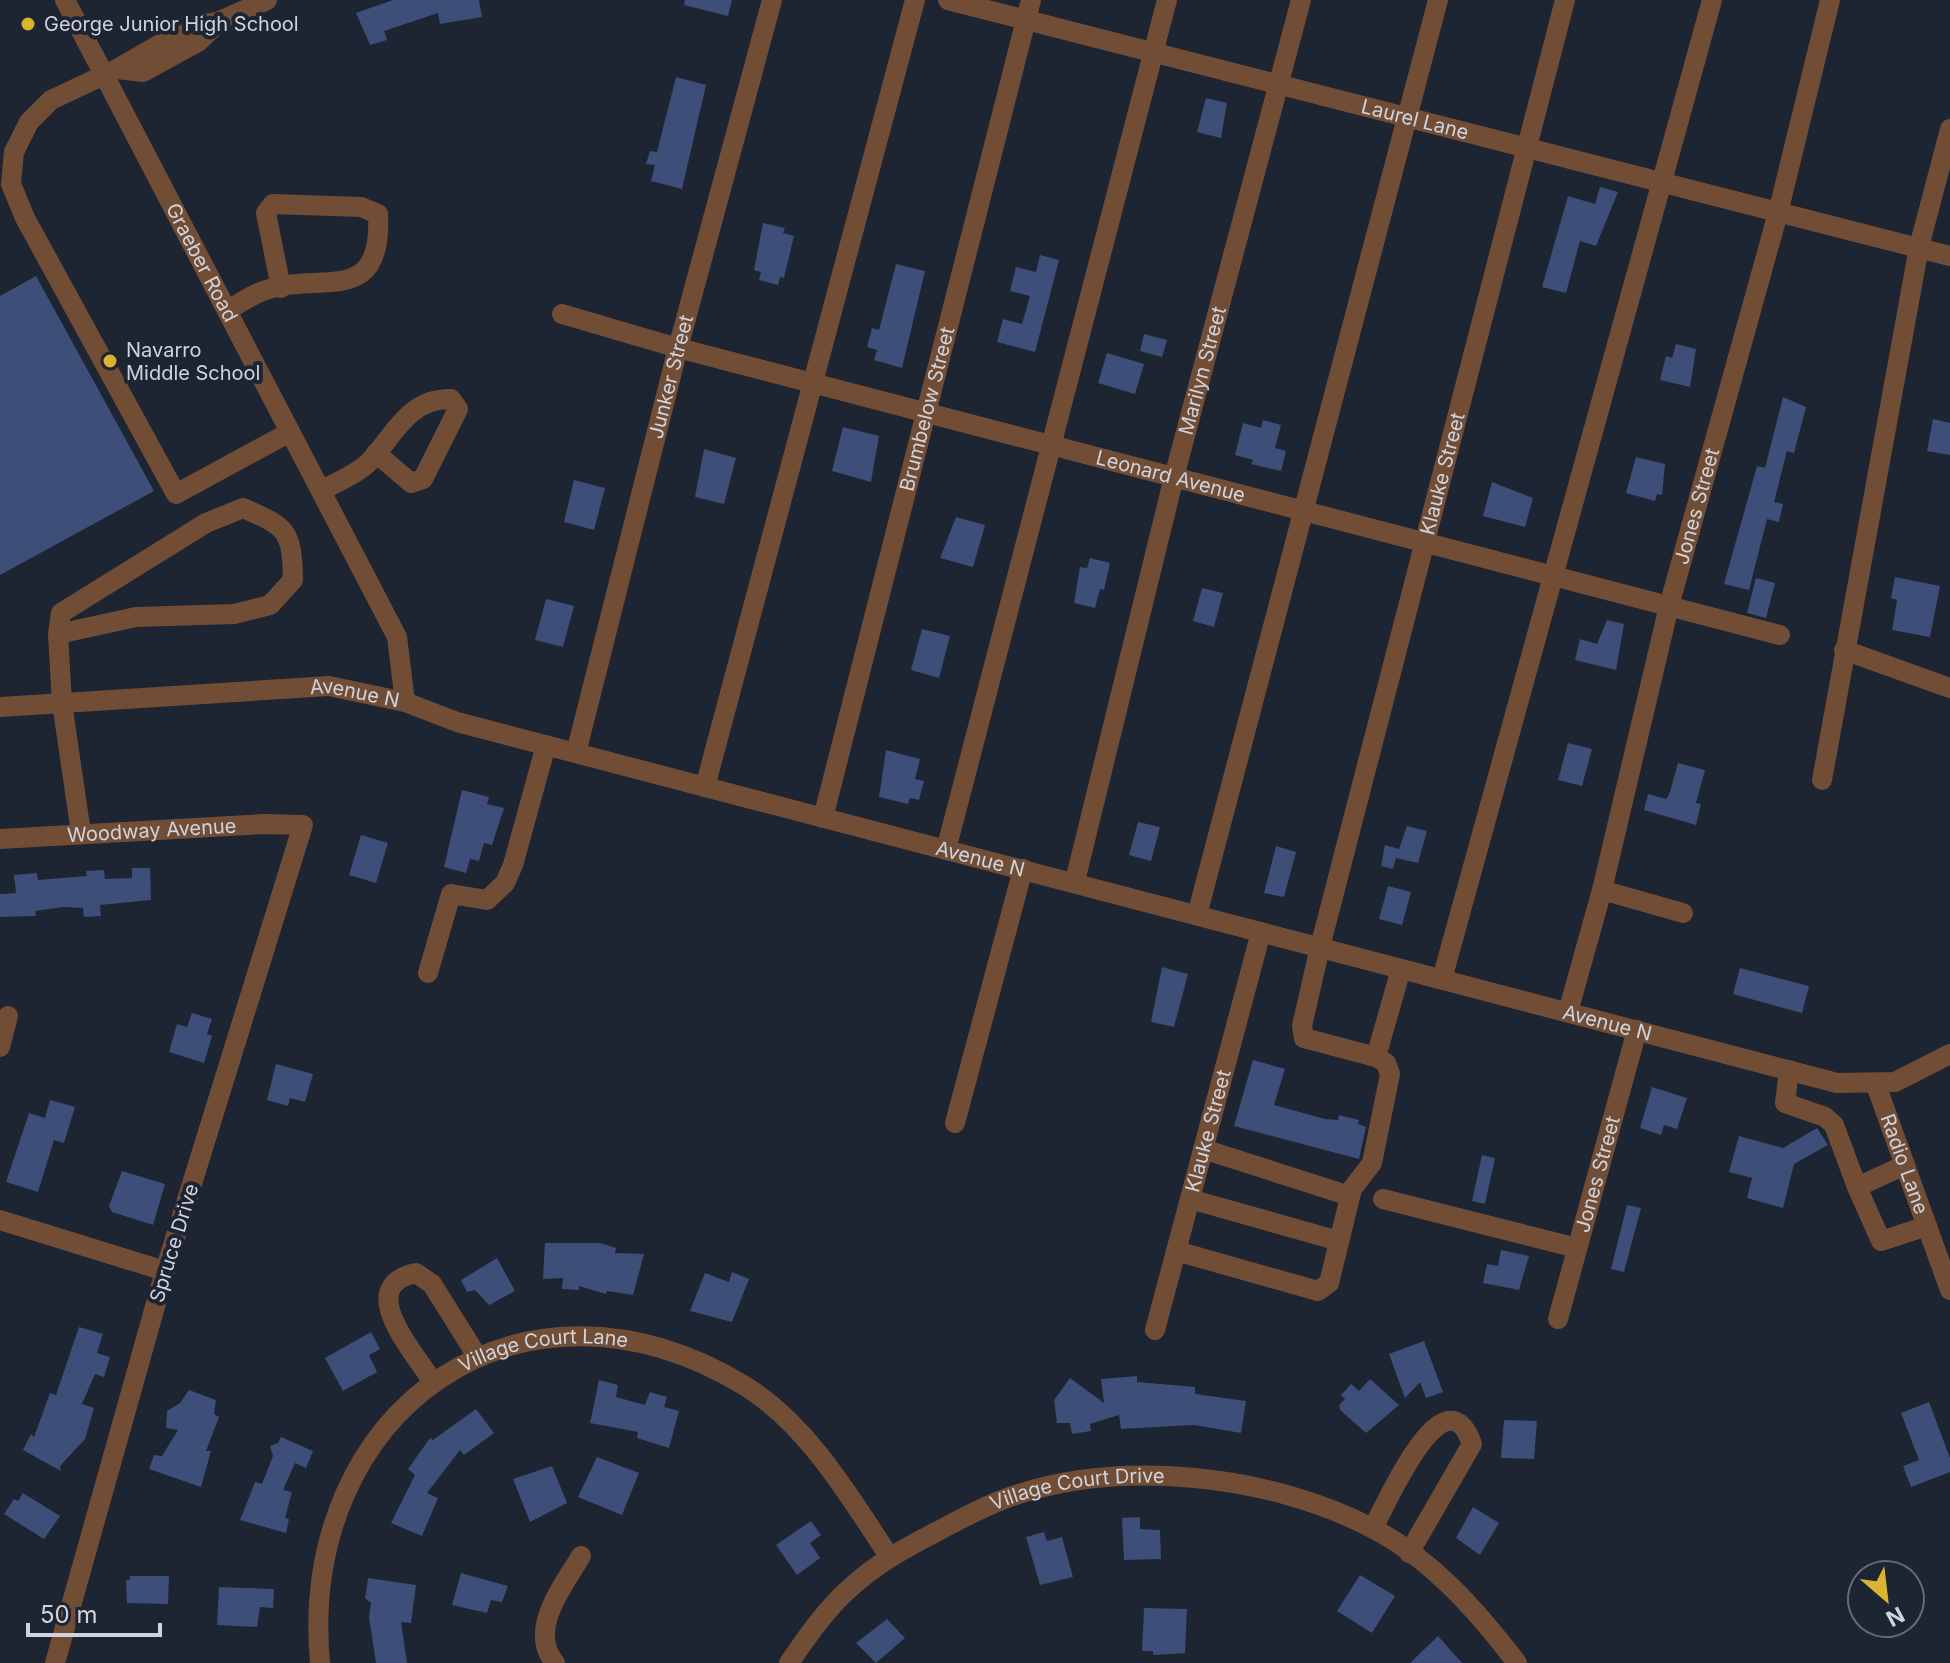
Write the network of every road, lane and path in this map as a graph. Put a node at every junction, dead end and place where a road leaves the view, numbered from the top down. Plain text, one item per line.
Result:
1 (65, 0) edge
2 (267, 0) edge
3 (772, 0) edge
4 (915, 0) edge
5 (948, 0) edge
6 (1167, 0) edge
7 (1301, 0) edge
8 (1438, 0) edge
9 (1565, 0) edge
10 (1712, 0) edge
11 (1830, 0) edge
12 (1029, 10) edge
13 (1154, 53) junction
14 (112, 72) junction
15 (1278, 85) junction
16 (1407, 117) junction
17 (1950, 129) edge
18 (1526, 148) junction
19 (1662, 183) junction
20 (1778, 213) junction
21 (1919, 247) junction
22 (1950, 256) edge
23 (281, 288) junction
24 (228, 310) junction
25 (562, 314) dead end
26 (678, 348) junction
27 (813, 383) junction
28 (926, 413) junction
29 (290, 432) junction
30 (1051, 445) junction
31 (376, 453) dead end
32 (1174, 477) junction
33 (321, 491) junction
34 (1304, 511) junction
35 (1424, 543) junction
36 (1553, 576) junction
37 (1669, 606) junction
38 (58, 634) junction
39 (1780, 635) dead end
40 (1844, 650) junction
41 (1950, 688) edge
42 (405, 702) junction
43 (62, 703) junction
44 (0, 707) edge
45 (546, 745) junction
46 (576, 753) junction
47 (1822, 780) dead end
48 (705, 787) junction
49 (823, 818) junction
50 (303, 825) joint
51 (81, 833) junction
52 (0, 839) edge
53 (946, 850) junction
54 (1023, 869) junction
55 (1075, 881) junction
56 (1602, 890) junction
57 (1683, 913) dead end
58 (1197, 915) junction
59 (1261, 932) junction
60 (1320, 947) junction
61 (1401, 969) junction
62 (428, 973) dead end
63 (1442, 979) junction
64 (1568, 1012) junction
65 (8, 1016) dead end
66 (1637, 1030) junction
67 (0, 1047) edge
68 (1950, 1054) edge
69 (1376, 1057) junction
70 (1789, 1070) junction
71 (1876, 1085) junction
72 (955, 1123) dead end
73 (1203, 1149) junction
74 (1905, 1165) junction
75 (1857, 1187) junction
76 (1350, 1196) junction
77 (1190, 1199) junction
78 (1383, 1199) dead end
79 (0, 1220) edge
80 (1927, 1226) junction
81 (1339, 1241) junction
82 (1577, 1248) junction
83 (1176, 1251) junction
84 (165, 1271) junction
85 (1950, 1290) edge
86 (1558, 1319) dead end
87 (1155, 1330) dead end
88 (477, 1356) junction
89 (432, 1381) junction
90 (1373, 1528) junction
91 (1409, 1553) junction
92 (581, 1556) dead end
93 (889, 1556) junction
94 (55, 1663) edge
95 (320, 1663) edge
96 (555, 1663) edge
97 (789, 1663) edge
98 (1517, 1663) edge

1 - 14 street, Graeber Road
2 - 14 street
3 - 26 street, Junker Street
4 - 27 street
5 - 12 street, Laurel Lane
6 - 13 street
7 - 15 street, Marilyn Street
8 - 16 street
9 - 18 street, Klauke Street
10 - 19 street
11 - 20 street, Jones Street
12 - 13 street, Laurel Lane
12 - 28 street, Brumbelow Street
13 - 15 street, Laurel Lane
13 - 30 street
14 - 24 street, Graeber Road
14 - 29 street
15 - 16 street, Laurel Lane
15 - 32 street, Marilyn Street
16 - 18 street, Laurel Lane
16 - 34 street
17 - 21 street
18 - 19 street, Laurel Lane
18 - 35 street, Klauke Street
19 - 20 street, Laurel Lane
19 - 36 street
20 - 21 street, Laurel Lane
20 - 37 street, Jones Street
21 - 22 street, Laurel Lane
21 - 40 street
23 - 23 street
23 - 24 street
24 - 29 street, Graeber Road
25 - 26 street, Leonard Avenue
26 - 27 street, Leonard Avenue
26 - 46 street, Junker Street
27 - 28 street, Leonard Avenue
27 - 48 street
28 - 30 street, Leonard Avenue
28 - 49 street, Brumbelow Street
29 - 33 street, Graeber Road
30 - 32 street, Leonard Avenue
30 - 53 street
31 - 33 street
32 - 34 street, Leonard Avenue
32 - 55 street, Marilyn Street
33 - 42 street, Graeber Road
34 - 35 street, Leonard Avenue
34 - 58 street
35 - 36 street, Leonard Avenue
35 - 60 street, Klauke Street
36 - 37 street, Leonard Avenue
36 - 63 street
37 - 39 street, Leonard Avenue
37 - 56 street, Jones Street
38 - 38 street
38 - 43 street
40 - 41 street
40 - 47 street
42 - 43 street, Avenue N
42 - 45 street, Avenue N
43 - 44 street, Avenue N
43 - 51 street
45 - 46 street, Avenue N
45 - 62 street
46 - 48 street, Avenue N
48 - 49 street, Avenue N
49 - 53 street, Avenue N
50 - 51 street, Woodway Avenue
50 - 84 street, Spruce Drive
51 - 52 street, Woodway Avenue
53 - 54 street, Avenue N
54 - 55 street, Avenue N
54 - 72 street
55 - 58 street, Avenue N
56 - 57 street
56 - 64 street, Jones Street
58 - 59 street, Avenue N
59 - 60 street, Avenue N
59 - 73 street, Klauke Street
60 - 61 street, Avenue N
60 - 69 street, Klauke Street
61 - 63 street, Avenue N
61 - 69 street
63 - 64 street, Avenue N
64 - 66 street, Avenue N
65 - 67 street
66 - 70 street, Avenue N
66 - 82 street, Jones Street
68 - 71 street, Avenue N
69 - 76 street
70 - 71 street, Avenue N
70 - 75 street
71 - 74 street, Radio Lane
73 - 76 street
73 - 77 street, Klauke Street
74 - 75 street
74 - 80 street, Radio Lane
75 - 80 street
76 - 81 street
77 - 81 street
77 - 83 street, Klauke Street
78 - 82 street
79 - 84 street
80 - 85 street, Radio Lane
81 - 83 street
82 - 86 street, Jones Street
83 - 87 street, Klauke Street
84 - 94 street, Spruce Drive
88 - 89 street, Village Court Lane
88 - 89 street
88 - 93 street, Village Court Lane
89 - 95 street, Village Court Lane
90 - 91 street, Village Court Drive
90 - 91 street
90 - 93 street, Village Court Drive
91 - 98 street, Village Court Drive
92 - 96 street
93 - 97 street, Village Court Drive

